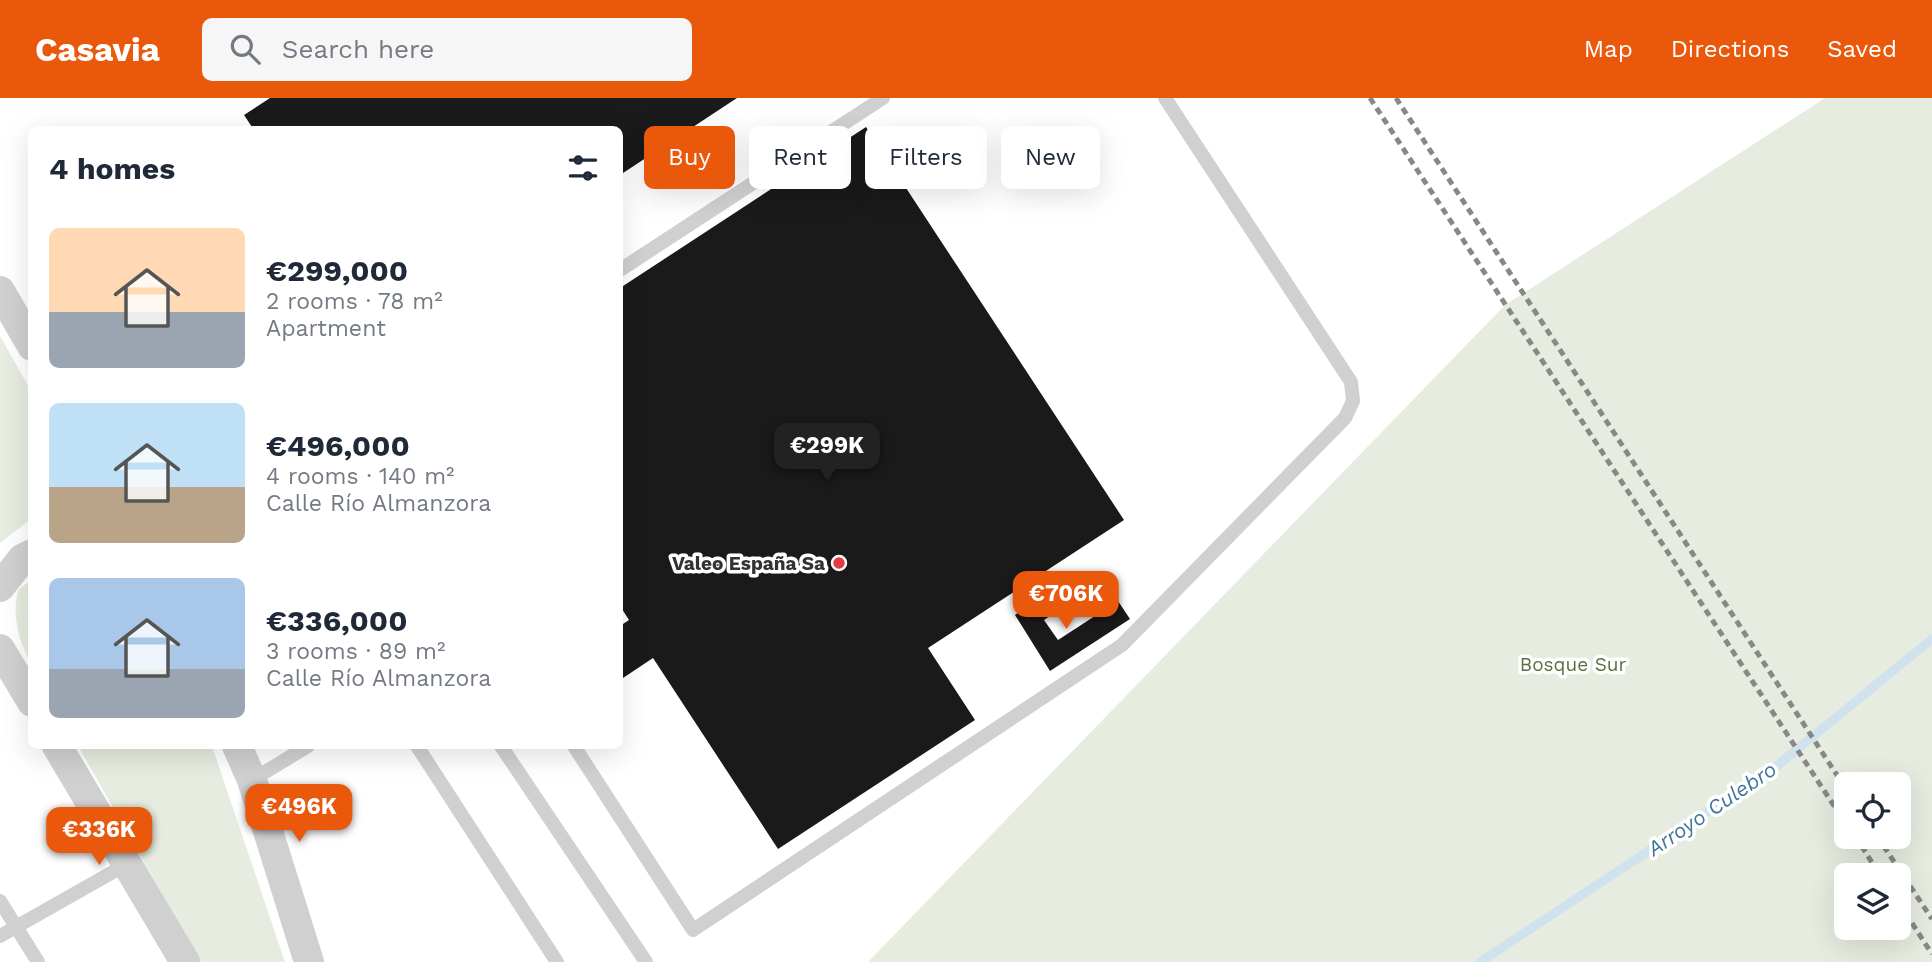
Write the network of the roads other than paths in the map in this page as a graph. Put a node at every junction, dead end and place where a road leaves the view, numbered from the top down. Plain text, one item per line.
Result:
1 (883, 98) edge
2 (1165, 98) edge
3 (623, 268) edge
4 (0, 291) edge
5 (28, 339) edge
6 (28, 556) edge
7 (0, 587) edge
8 (0, 649) edge
9 (28, 695) edge
10 (59, 749) edge
11 (238, 749) edge
12 (303, 749) edge
13 (419, 749) edge
14 (503, 749) edge
15 (576, 749) edge
16 (252, 780) junction
17 (127, 864) junction
18 (0, 901) edge
19 (16, 927) junction
20 (0, 936) edge
21 (38, 962) edge
22 (185, 962) edge
23 (309, 962) edge
24 (557, 962) edge
25 (646, 962) edge

1 - 3 lane
2 - 15 lane
4 - 5 street
6 - 7 street
8 - 9 street
10 - 17 street
11 - 16 street
12 - 16 lane
13 - 24 lane
14 - 25 lane
16 - 23 street
17 - 19 lane
17 - 22 street
18 - 19 lane
19 - 20 lane
19 - 21 lane

